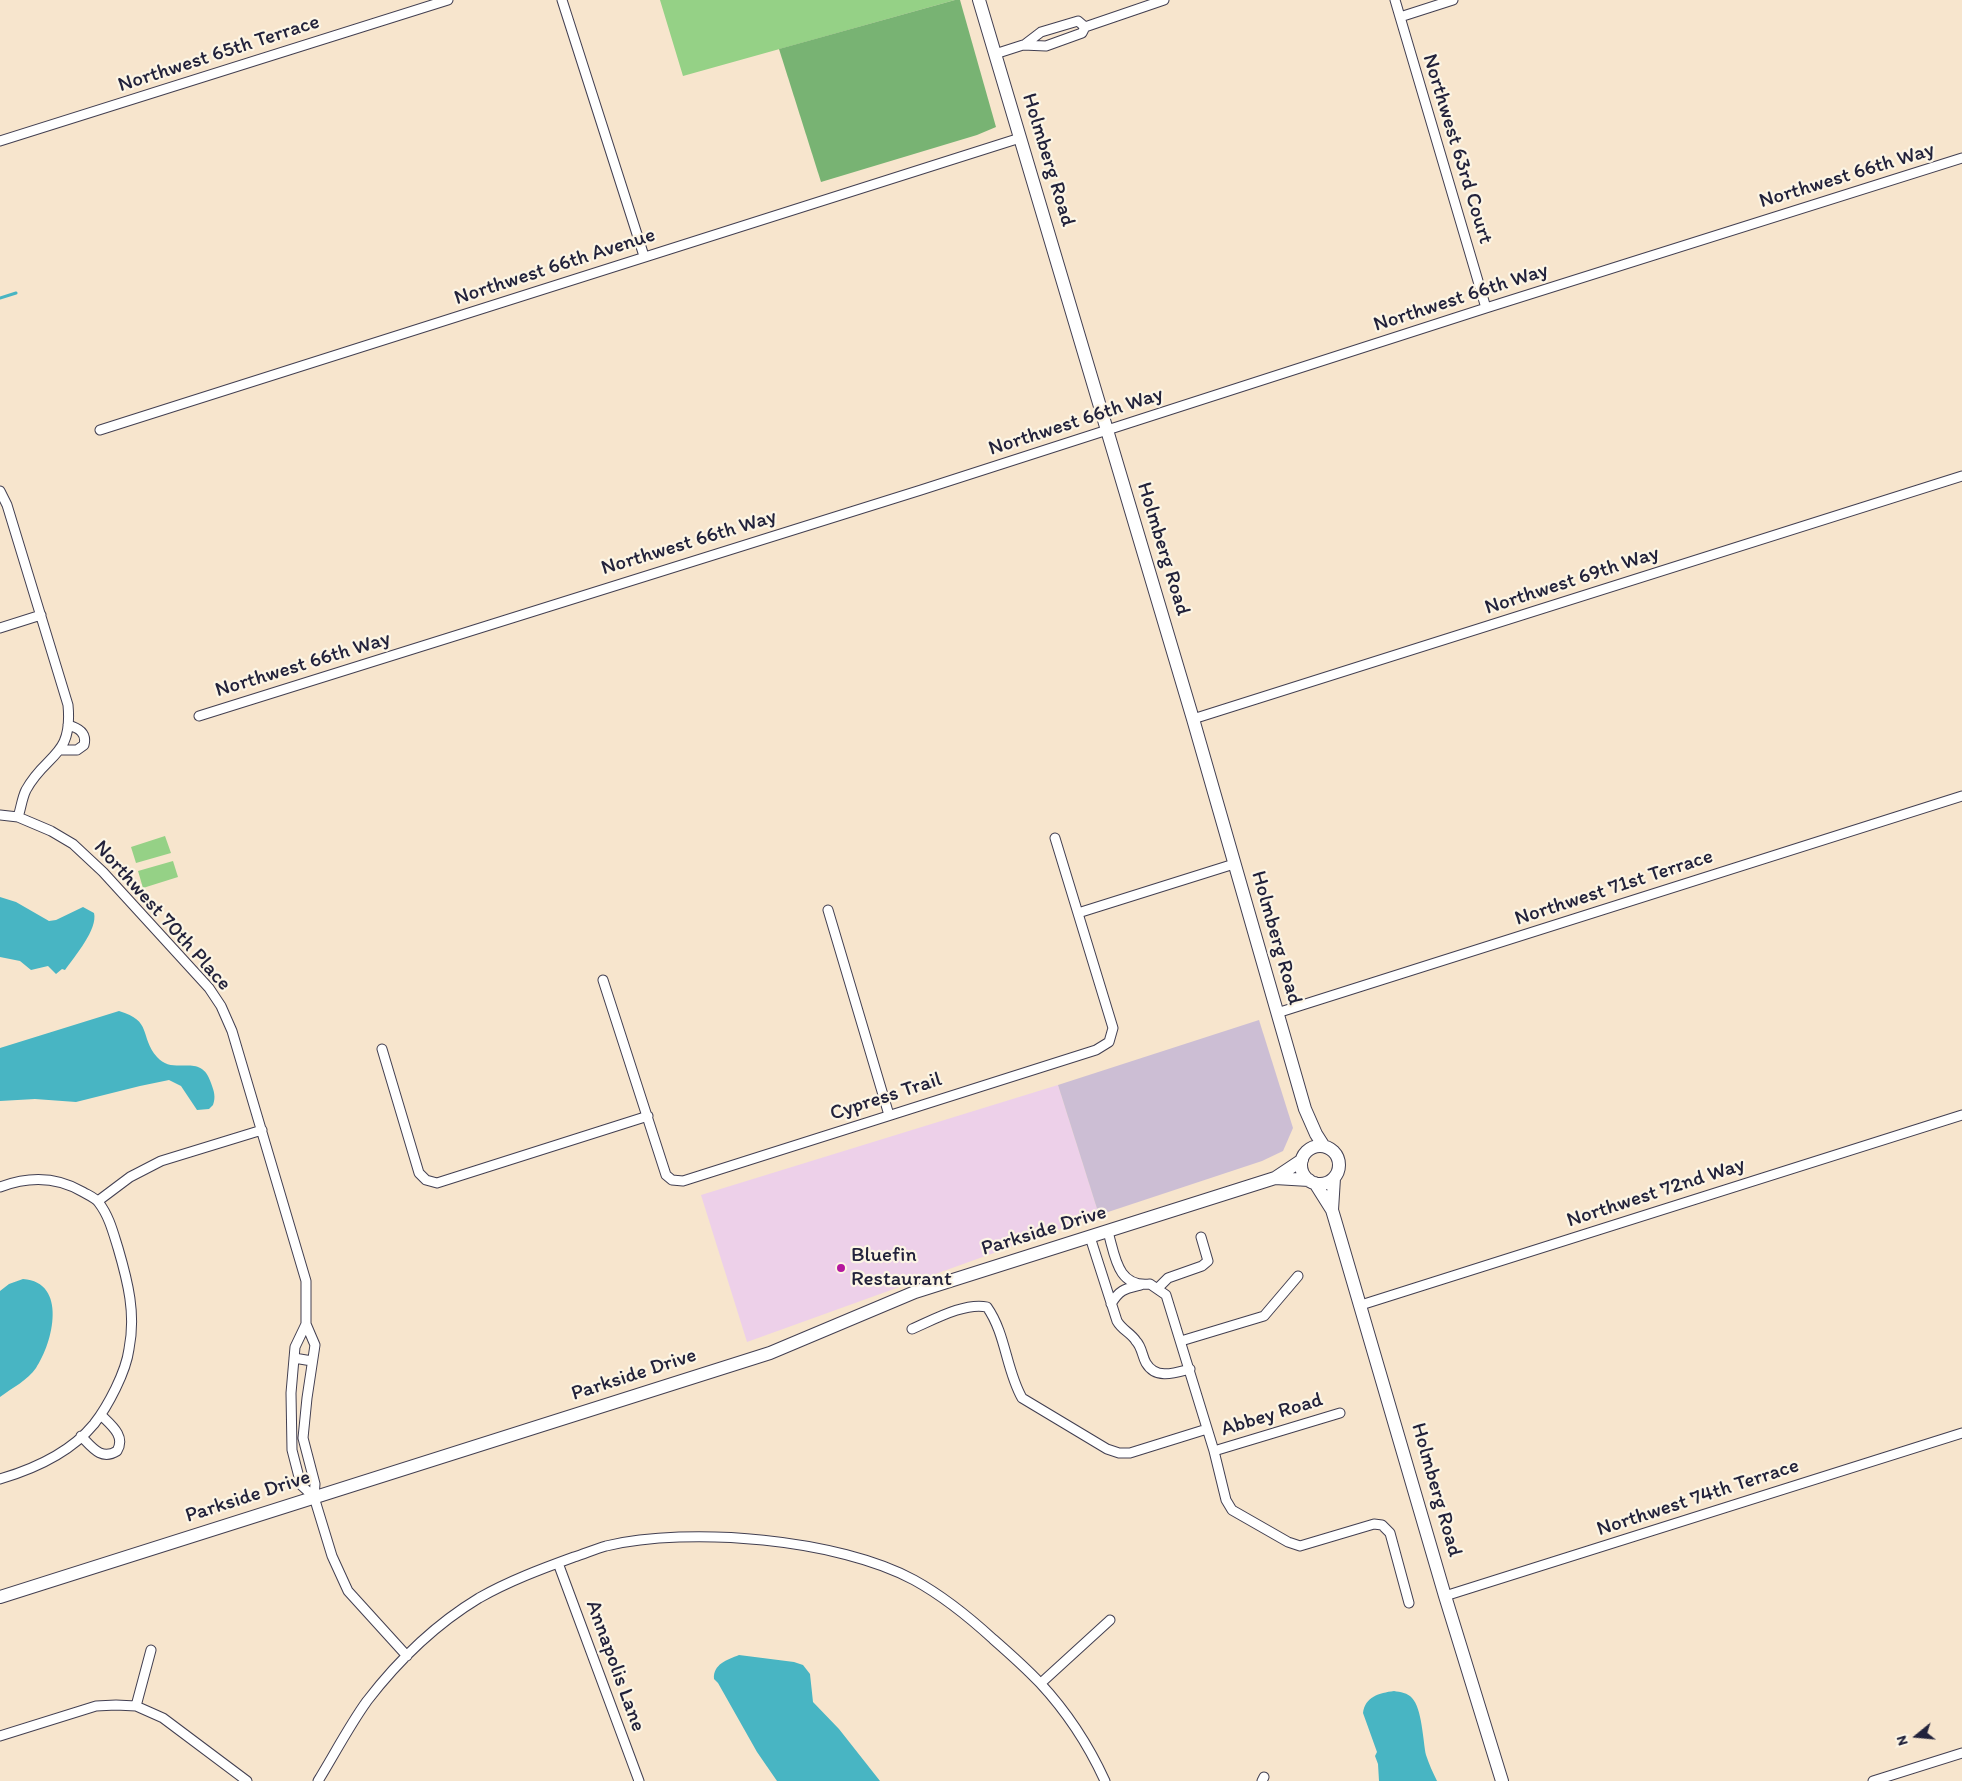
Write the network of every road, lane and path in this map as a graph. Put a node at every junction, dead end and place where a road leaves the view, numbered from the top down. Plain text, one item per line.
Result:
1 (448, 0) edge
2 (562, 0) edge
3 (980, 0) edge
4 (1164, 0) edge
5 (1395, 0) edge
6 (1453, 0) edge
7 (1400, 17) junction
8 (1085, 27) junction
9 (1023, 45) junction
10 (995, 54) junction
11 (1020, 138) junction
12 (0, 141) edge
13 (1962, 158) edge
14 (644, 256) junction
15 (1486, 308) junction
16 (100, 430) dead end
17 (1107, 430) junction
18 (1962, 476) edge
19 (0, 491) edge
20 (41, 615) junction
21 (0, 628) edge
22 (199, 716) dead end
23 (1193, 719) junction
24 (68, 725) junction
25 (60, 750) junction
26 (1962, 796) edge
27 (0, 815) edge
28 (18, 817) junction
29 (1055, 838) dead end
30 (1234, 864) junction
31 (828, 910) dead end
32 (1078, 913) junction
33 (603, 980) dead end
34 (1277, 1013) junction
35 (382, 1049) dead end
36 (1305, 1109) junction
37 (889, 1114) junction
38 (1962, 1115) edge
39 (648, 1116) junction
40 (262, 1130) junction
41 (1323, 1145) junction
42 (1302, 1158) junction
43 (1275, 1178) junction
44 (1334, 1178) junction
45 (1312, 1182) junction
46 (0, 1187) edge
47 (98, 1201) junction
48 (1332, 1210) junction
49 (1108, 1232) junction
50 (1090, 1237) junction
51 (1201, 1237) dead end
52 (1298, 1276) dead end
53 (1141, 1285) junction
54 (1158, 1288) junction
55 (1111, 1304) junction
56 (1361, 1305) junction
57 (306, 1324) junction
58 (912, 1329) dead end
59 (1181, 1341) junction
60 (294, 1358) junction
61 (312, 1361) junction
62 (1190, 1369) junction
63 (291, 1394) junction
64 (307, 1394) junction
65 (1340, 1413) dead end
66 (100, 1415) junction
67 (1207, 1429) junction
68 (1962, 1433) edge
69 (82, 1436) junction
70 (1214, 1451) junction
71 (0, 1479) edge
72 (314, 1497) junction
73 (558, 1563) junction
74 (1446, 1596) junction
75 (0, 1597) edge
76 (1409, 1603) dead end
77 (1110, 1620) dead end
78 (151, 1650) dead end
79 (407, 1656) junction
80 (1041, 1684) junction
81 (136, 1706) junction
82 (0, 1736) edge
83 (1962, 1753) edge
84 (637, 1780) edge
85 (247, 1781) edge
86 (318, 1781) edge
87 (1105, 1781) edge
88 (1502, 1781) edge
89 (1873, 1781) edge

1 - 12 street, Northwest 65th Terrace
2 - 14 street
3 - 10 street, Holmberg Road
4 - 8 street
5 - 7 street, Northwest 63rd Court
6 - 7 street
7 - 15 street, Northwest 63rd Court
8 - 9 street
8 - 9 street
9 - 10 street
10 - 11 street, Holmberg Road
11 - 14 street, Northwest 66th Avenue
11 - 17 street, Holmberg Road
13 - 15 street, Northwest 66th Way
14 - 16 street, Northwest 66th Avenue
15 - 17 street, Northwest 66th Way
17 - 22 street, Northwest 66th Way
17 - 23 street, Holmberg Road
18 - 23 street, Northwest 69th Way
19 - 20 street
20 - 21 street
20 - 24 street
23 - 30 street, Holmberg Road
24 - 25 street
24 - 25 street
25 - 28 street
26 - 34 street, Northwest 71st Terrace
27 - 28 street, Northwest 70th Place
28 - 40 street, Northwest 70th Place
29 - 32 street
30 - 32 street
30 - 34 street, Holmberg Road
31 - 37 street
32 - 37 street, Cypress Trail
33 - 39 street
34 - 36 street, Holmberg Road
35 - 39 street
36 - 41 street, Holmberg Road
36 - 42 street, Holmberg Road
37 - 39 street, Cypress Trail
38 - 56 street, Northwest 72nd Way
40 - 47 street
40 - 57 street, Northwest 70th Place
41 - 42 street
41 - 44 street
42 - 43 street, Parkside Drive
42 - 45 street
43 - 45 street, Parkside Drive
43 - 49 street, Parkside Drive
44 - 45 street
44 - 48 street, Holmberg Road
45 - 48 street, Holmberg Road
46 - 47 street
47 - 66 street
48 - 56 street, Holmberg Road
49 - 50 street, Parkside Drive
49 - 53 street
50 - 55 street
50 - 72 street, Parkside Drive
51 - 54 street
52 - 59 street
53 - 54 street
53 - 55 street
54 - 59 street
55 - 62 street
56 - 74 street, Holmberg Road
57 - 60 street, Northwest 70th Place
57 - 61 street, Northwest 70th Place
58 - 67 street
59 - 62 street
60 - 61 street
60 - 63 street, Northwest 70th Place
61 - 64 street, Northwest 70th Place
62 - 67 street
63 - 64 street
63 - 72 street, Northwest 70th Place
64 - 72 street, Northwest 70th Place
65 - 70 street, Abbey Road
66 - 69 street
66 - 69 street
67 - 70 street
68 - 74 street, Northwest 74th Terrace
69 - 71 street
70 - 76 street
72 - 75 street, Parkside Drive
72 - 79 street
73 - 79 street
73 - 80 street
73 - 84 street, Annapolis Lane
74 - 88 street, Holmberg Road
77 - 80 street
78 - 81 street
79 - 86 street
80 - 87 street
81 - 82 street
81 - 85 street
83 - 89 street

